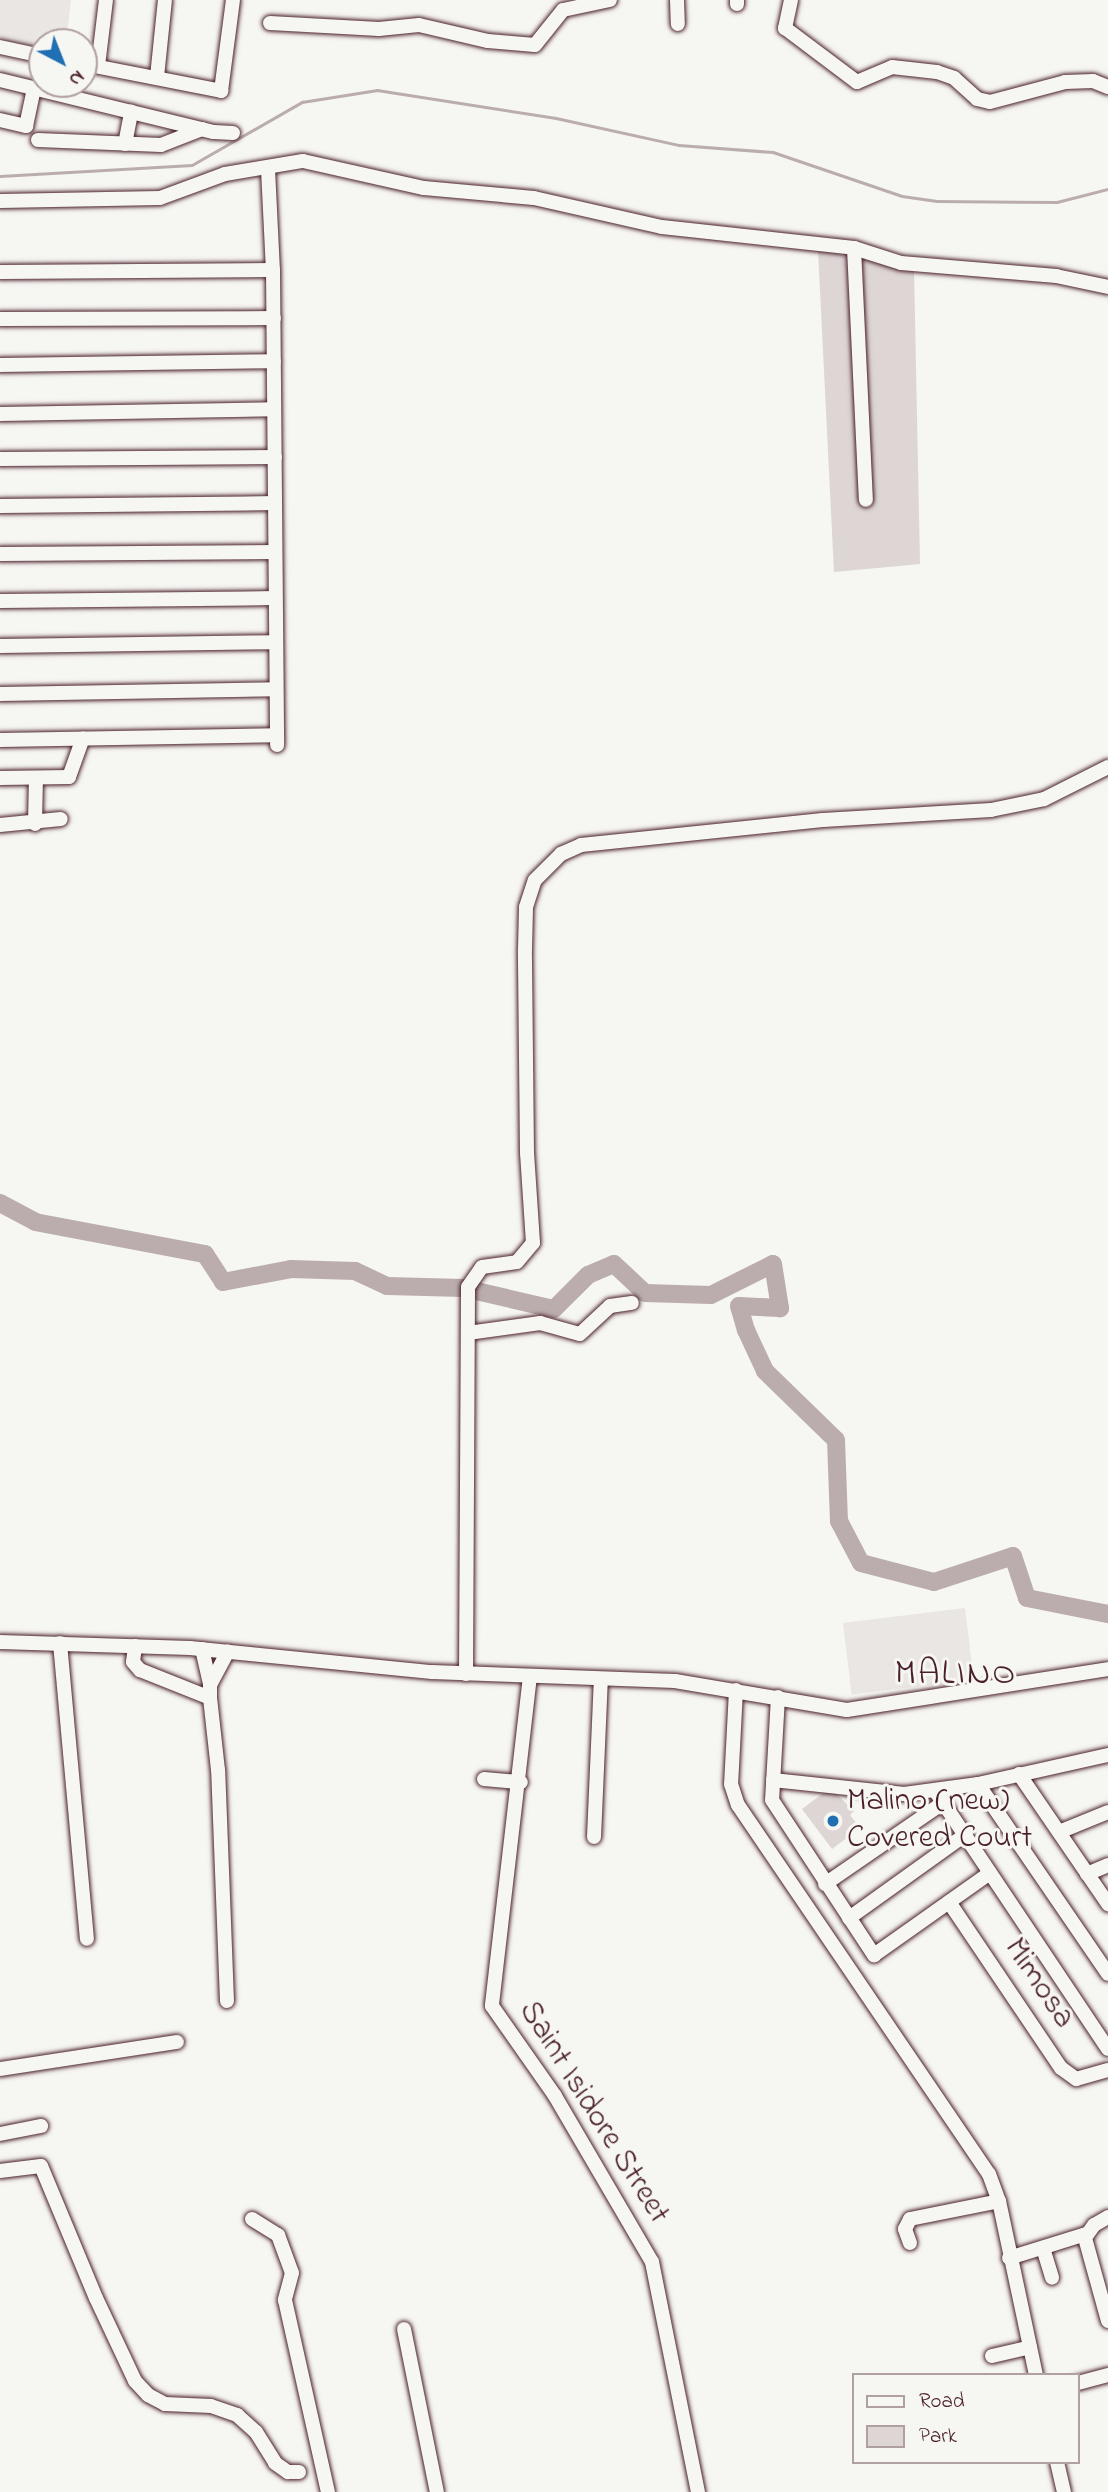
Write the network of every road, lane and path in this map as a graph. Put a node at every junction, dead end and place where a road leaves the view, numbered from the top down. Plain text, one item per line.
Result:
1 (106, 0) edge
2 (165, 0) edge
3 (233, 0) edge
4 (610, 0) edge
5 (677, 0) edge
6 (791, 0) edge
7 (270, 23) dead end
8 (678, 24) dead end
9 (98, 35) edge
10 (0, 47) edge
11 (28, 53) edge
12 (98, 66) edge
13 (157, 77) junction
14 (0, 80) edge
15 (1108, 86) edge
16 (28, 87) edge
17 (32, 98) edge
18 (76, 98) edge
19 (131, 111) junction
20 (0, 120) edge
21 (202, 130) junction
22 (233, 132) dead end
23 (38, 141) dead end
24 (125, 144) junction
25 (268, 169) junction
26 (0, 201) edge
27 (854, 248) junction
28 (273, 270) junction
29 (0, 272) edge
30 (1108, 287) edge
31 (274, 318) junction
32 (0, 319) edge
33 (274, 361) junction
34 (0, 365) edge
35 (274, 409) junction
36 (0, 414) edge
37 (275, 457) junction
38 (0, 459) edge
39 (866, 500) dead end
40 (275, 503) junction
41 (0, 506) edge
42 (275, 552) junction
43 (0, 554) edge
44 (275, 598) junction
45 (0, 601) edge
46 (276, 642) junction
47 (0, 646) edge
48 (276, 689) junction
49 (0, 694) edge
50 (83, 738) junction
51 (0, 740) edge
52 (1108, 767) edge
53 (0, 778) edge
54 (36, 778) junction
55 (61, 819) dead end
56 (35, 824) junction
57 (0, 825) edge
58 (632, 1303) dead end
59 (468, 1333) junction
60 (0, 1642) edge
61 (60, 1643) junction
62 (135, 1646) junction
63 (202, 1649) junction
64 (228, 1651) junction
65 (1108, 1669) edge
66 (466, 1674) junction
67 (530, 1676) junction
68 (601, 1679) junction
69 (736, 1690) junction
70 (210, 1691) junction
71 (778, 1697) junction
72 (1108, 1755) edge
73 (1019, 1774) junction
74 (484, 1779) dead end
75 (773, 1780) junction
76 (521, 1782) junction
77 (978, 1784) junction
78 (939, 1797) junction
79 (1108, 1812) edge
80 (1059, 1832) junction
81 (965, 1835) junction
82 (594, 1836) dead end
83 (1108, 1865) edge
84 (990, 1873) junction
85 (1087, 1874) junction
86 (825, 1884) junction
87 (949, 1902) junction
88 (1108, 1904) edge
89 (849, 1918) junction
90 (87, 1939) dead end
91 (1108, 1974) edge
92 (227, 2001) dead end
93 (177, 2042) dead end
94 (1108, 2049) edge
95 (0, 2069) edge
96 (1108, 2070) edge
97 (41, 2126) dead end
98 (0, 2134) edge
99 (0, 2171) edge
100 (999, 2201) junction
101 (1108, 2217) edge
102 (252, 2218) dead end
103 (1086, 2234) junction
104 (910, 2243) dead end
105 (1043, 2248) junction
106 (1009, 2259) junction
107 (1052, 2278) dead end
108 (1108, 2321) edge
109 (404, 2329) dead end
110 (1030, 2347) junction
111 (992, 2356) dead end
112 (1036, 2373) edge
113 (1108, 2375) edge
114 (1080, 2382) edge
115 (1057, 2464) edge
116 (299, 2472) dead end
117 (328, 2492) edge
118 (438, 2492) edge
119 (698, 2492) edge
120 (1064, 2492) edge

1 - 9 street
2 - 13 street
3 - 13 street
4 - 7 street
5 - 8 street
6 - 15 street
10 - 11 street
12 - 13 street
14 - 16 street
17 - 20 street
18 - 19 street
19 - 21 street
19 - 24 street
21 - 22 street
21 - 24 street
23 - 24 street
25 - 26 street
25 - 27 street
25 - 28 street
27 - 30 street
27 - 39 street
28 - 29 street
28 - 31 street
31 - 32 street
31 - 33 street
33 - 34 street
33 - 35 street
35 - 36 street
35 - 37 street
37 - 38 street
37 - 40 street
40 - 41 street
40 - 42 street
42 - 43 street
42 - 44 street
44 - 45 street
44 - 46 street
46 - 47 street
46 - 48 street
48 - 49 street
48 - 50 street
50 - 51 street
50 - 54 street
52 - 59 street
53 - 54 street
54 - 56 street
55 - 56 street
56 - 57 street
58 - 59 street
59 - 66 street
60 - 61 street
61 - 62 street
61 - 90 street
62 - 63 street
62 - 70 street
63 - 64 street
63 - 70 street
64 - 66 street
64 - 70 street
65 - 71 street
66 - 67 street
67 - 68 street
67 - 76 street, Saint Isidore Street
68 - 69 street
68 - 82 street
69 - 71 street
69 - 100 street
70 - 92 street
71 - 75 street
72 - 73 street
73 - 77 street
73 - 80 street
74 - 76 street
75 - 78 street
75 - 86 street
76 - 119 street, Saint Isidore Street
77 - 78 street
77 - 91 street
78 - 81 street
78 - 86 street
79 - 80 street
80 - 85 street
81 - 84 street
81 - 89 street
83 - 85 street
84 - 87 street
84 - 94 street
85 - 88 street
86 - 89 street
87 - 89 street
87 - 96 street, Mimosa
93 - 95 street
97 - 98 street
99 - 116 street
100 - 104 street
100 - 106 street
101 - 103 street
102 - 117 street
103 - 105 street
103 - 108 street
105 - 106 street
105 - 107 street
106 - 110 street
109 - 118 street
110 - 111 street
110 - 112 street
113 - 114 street
115 - 120 street

